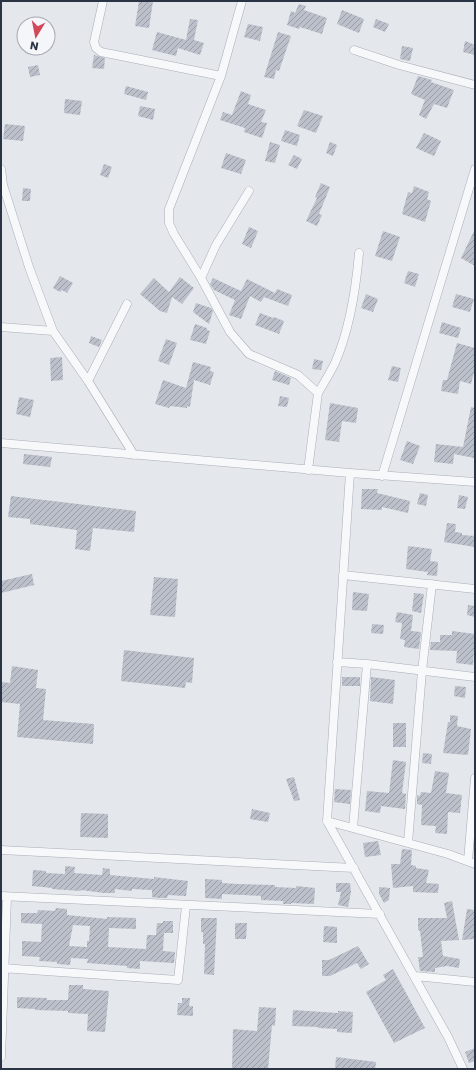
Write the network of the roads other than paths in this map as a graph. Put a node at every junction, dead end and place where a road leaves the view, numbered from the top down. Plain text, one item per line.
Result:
1 (103, 1) edge
2 (242, 1) edge
3 (354, 50) dead end
4 (221, 76) junction
5 (475, 85) edge
6 (475, 168) edge
7 (1, 169) edge
8 (249, 191) dead end
9 (359, 253) dead end
10 (201, 278) junction
11 (127, 304) dead end
12 (1, 327) edge
13 (53, 331) junction
14 (88, 381) junction
15 (318, 393) junction
16 (1, 443) edge
17 (134, 455) junction
18 (308, 470) junction
19 (350, 473) junction
20 (382, 476) junction
21 (475, 482) edge
22 (343, 575) junction
23 (432, 584) junction
24 (475, 589) edge
25 (337, 662) junction
26 (367, 664) junction
27 (422, 671) junction
28 (475, 677) edge
29 (475, 778) edge
30 (327, 820) junction
31 (353, 828) junction
32 (408, 843) junction
33 (1, 850) edge
34 (471, 862) edge
35 (354, 868) junction
36 (4, 896) edge
37 (186, 906) junction
38 (380, 914) junction
39 (3, 968) edge
40 (415, 976) junction
41 (475, 982) edge
42 (1, 1058) edge
43 (463, 1069) edge

1 - 4 street
2 - 4 street
3 - 5 street
4 - 10 street
6 - 20 street
7 - 13 street
8 - 10 street
9 - 15 street
10 - 15 street
11 - 14 street
12 - 13 street
13 - 14 street
14 - 17 street
15 - 18 street
16 - 17 street
17 - 18 street
18 - 19 street
19 - 20 street
19 - 22 street
20 - 21 street
22 - 23 street
22 - 25 street
23 - 24 street
23 - 27 street
25 - 26 street
25 - 30 street
26 - 27 street
26 - 31 street
27 - 28 street
27 - 32 street
29 - 34 street
30 - 31 street
30 - 35 street
31 - 32 street
32 - 34 street
33 - 35 street
35 - 38 street
36 - 37 street
36 - 39 street
37 - 38 street
37 - 39 street
38 - 40 street
39 - 42 street
40 - 41 street
40 - 43 street

